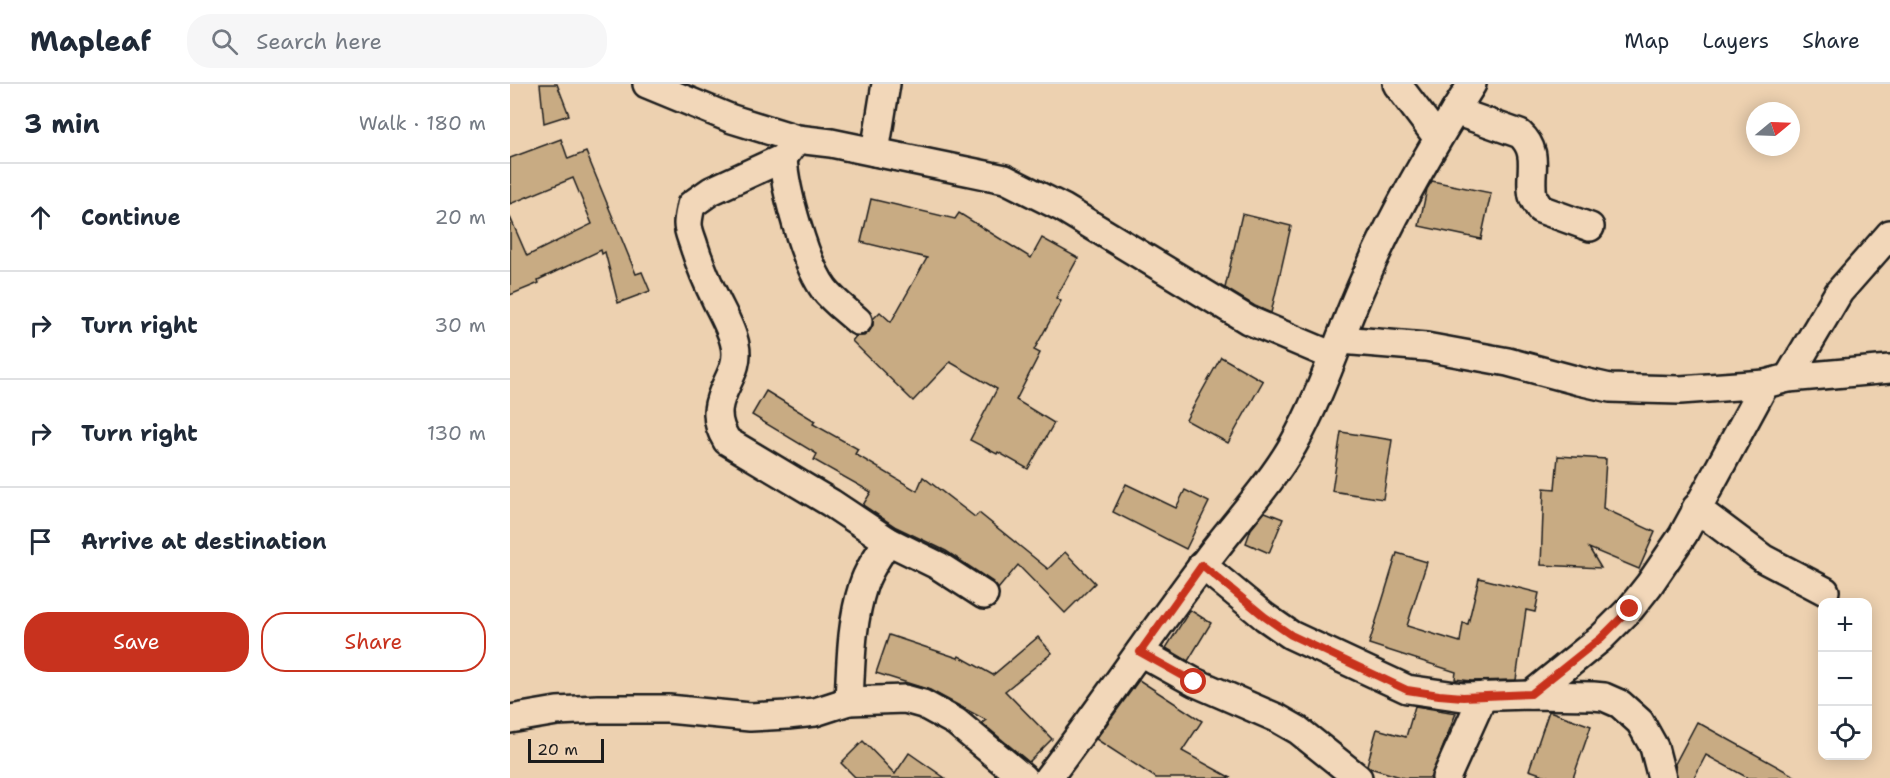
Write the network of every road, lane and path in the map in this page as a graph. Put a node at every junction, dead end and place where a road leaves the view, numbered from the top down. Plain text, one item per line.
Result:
1 (647, 84) edge
2 (886, 84) edge
3 (1397, 84) edge
4 (1472, 84) edge
5 (1455, 111) junction
6 (1437, 137) junction
7 (790, 149) junction
8 (875, 152) junction
9 (1590, 227) dead end
10 (1890, 234) edge
11 (858, 321) dead end
12 (1337, 348) junction
13 (1890, 369) edge
14 (1776, 381) junction
15 (1696, 508) junction
16 (888, 541) junction
17 (1202, 565) junction
18 (1825, 591) dead end
19 (984, 595) dead end
20 (1140, 652) junction
21 (1531, 694) junction
22 (1483, 696) junction
23 (849, 701) junction
24 (510, 719) edge
25 (1023, 778) edge
26 (1048, 778) edge
27 (1358, 778) edge
28 (1446, 778) edge
29 (1662, 778) edge

1 - 7 street
2 - 8 street
3 - 6 street
4 - 5 street
5 - 6 street
5 - 9 street
6 - 12 street
7 - 8 street
7 - 11 street
7 - 16 street
8 - 12 street
10 - 14 street
12 - 14 street
12 - 17 street
13 - 14 street
14 - 15 street
15 - 18 street
15 - 21 street
16 - 19 street
16 - 23 street
17 - 20 street
17 - 22 street
20 - 26 street
20 - 27 street
21 - 22 street
21 - 29 street
22 - 28 street
23 - 24 street
23 - 25 street

